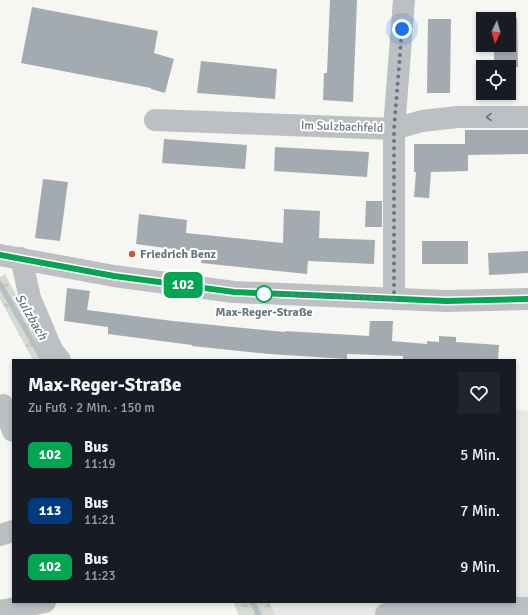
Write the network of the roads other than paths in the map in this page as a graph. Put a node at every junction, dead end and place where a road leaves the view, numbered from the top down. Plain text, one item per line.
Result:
1 (404, 0) edge
2 (528, 117) edge
3 (155, 120) dead end
4 (394, 129) junction
5 (10, 256) edge
6 (394, 299) junction
7 (528, 299) edge
8 (59, 359) edge
9 (0, 406) edge
10 (12, 428) edge
11 (12, 531) edge
12 (0, 535) edge
13 (40, 603) edge
14 (482, 605) edge
15 (528, 608) edge
16 (0, 611) edge
17 (386, 614) dead end

1 - 4 street
2 -> 4 street, Im Sulzbachfeld
3 - 4 street, Im Sulzbachfeld
4 - 6 street
5 - 6 street
5 - 8 street
6 - 7 street
9 - 10 street
11 - 12 street
13 - 16 street
14 - 15 street
14 - 17 street

